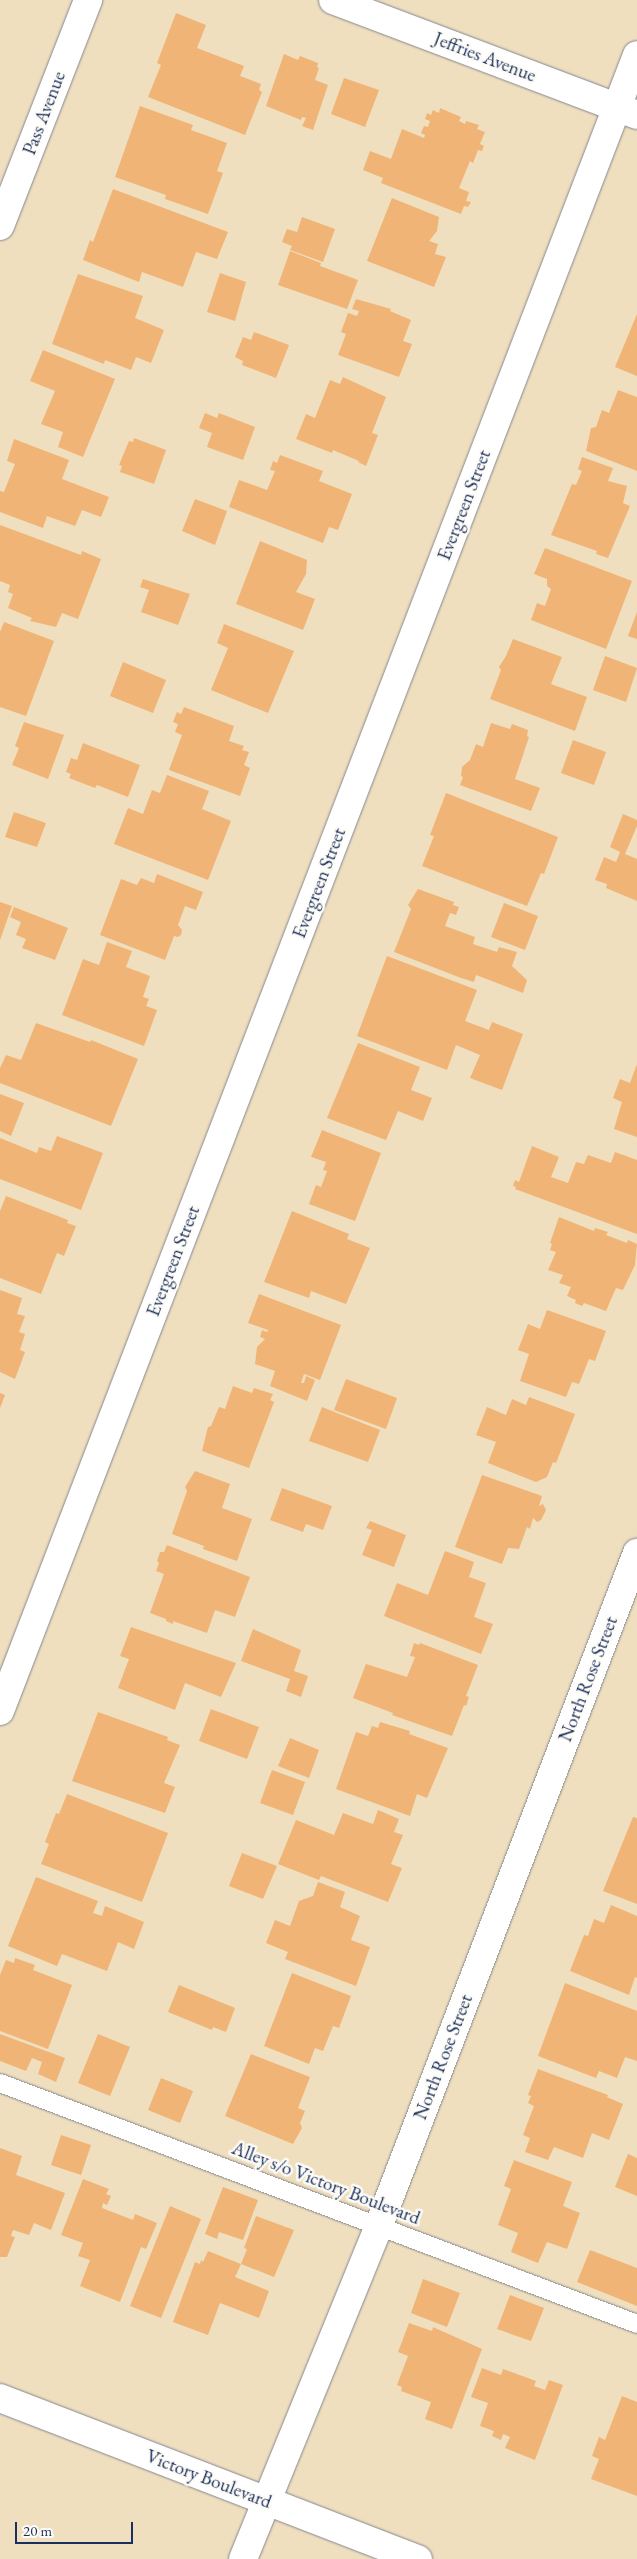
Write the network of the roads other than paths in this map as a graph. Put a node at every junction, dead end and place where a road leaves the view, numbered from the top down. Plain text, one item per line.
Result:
1 (88, 0) edge
2 (333, 0) edge
3 (637, 54) edge
4 (627, 111) edge
5 (0, 226) edge
6 (637, 1553) edge
7 (0, 1711) edge
8 (0, 2083) edge
9 (379, 2225) junction
10 (637, 2324) edge
11 (0, 2398) edge
12 (265, 2501) junction
13 (243, 2559) edge
14 (418, 2559) edge

1 - 5 street, Pass Avenue
2 - 4 street, Jeffries Avenue
3 - 4 street, Evergreen Street
4 - 7 street, Evergreen Street
6 - 9 street, North Rose Street
8 - 9 lane, Alley s/o Victory Boulevard
9 - 10 lane, Alley s/o Victory Boulevard
9 - 12 street, North Rose Street
11 - 12 street, Victory Boulevard
12 - 13 street, North Rose Street
12 - 14 street, Victory Boulevard

